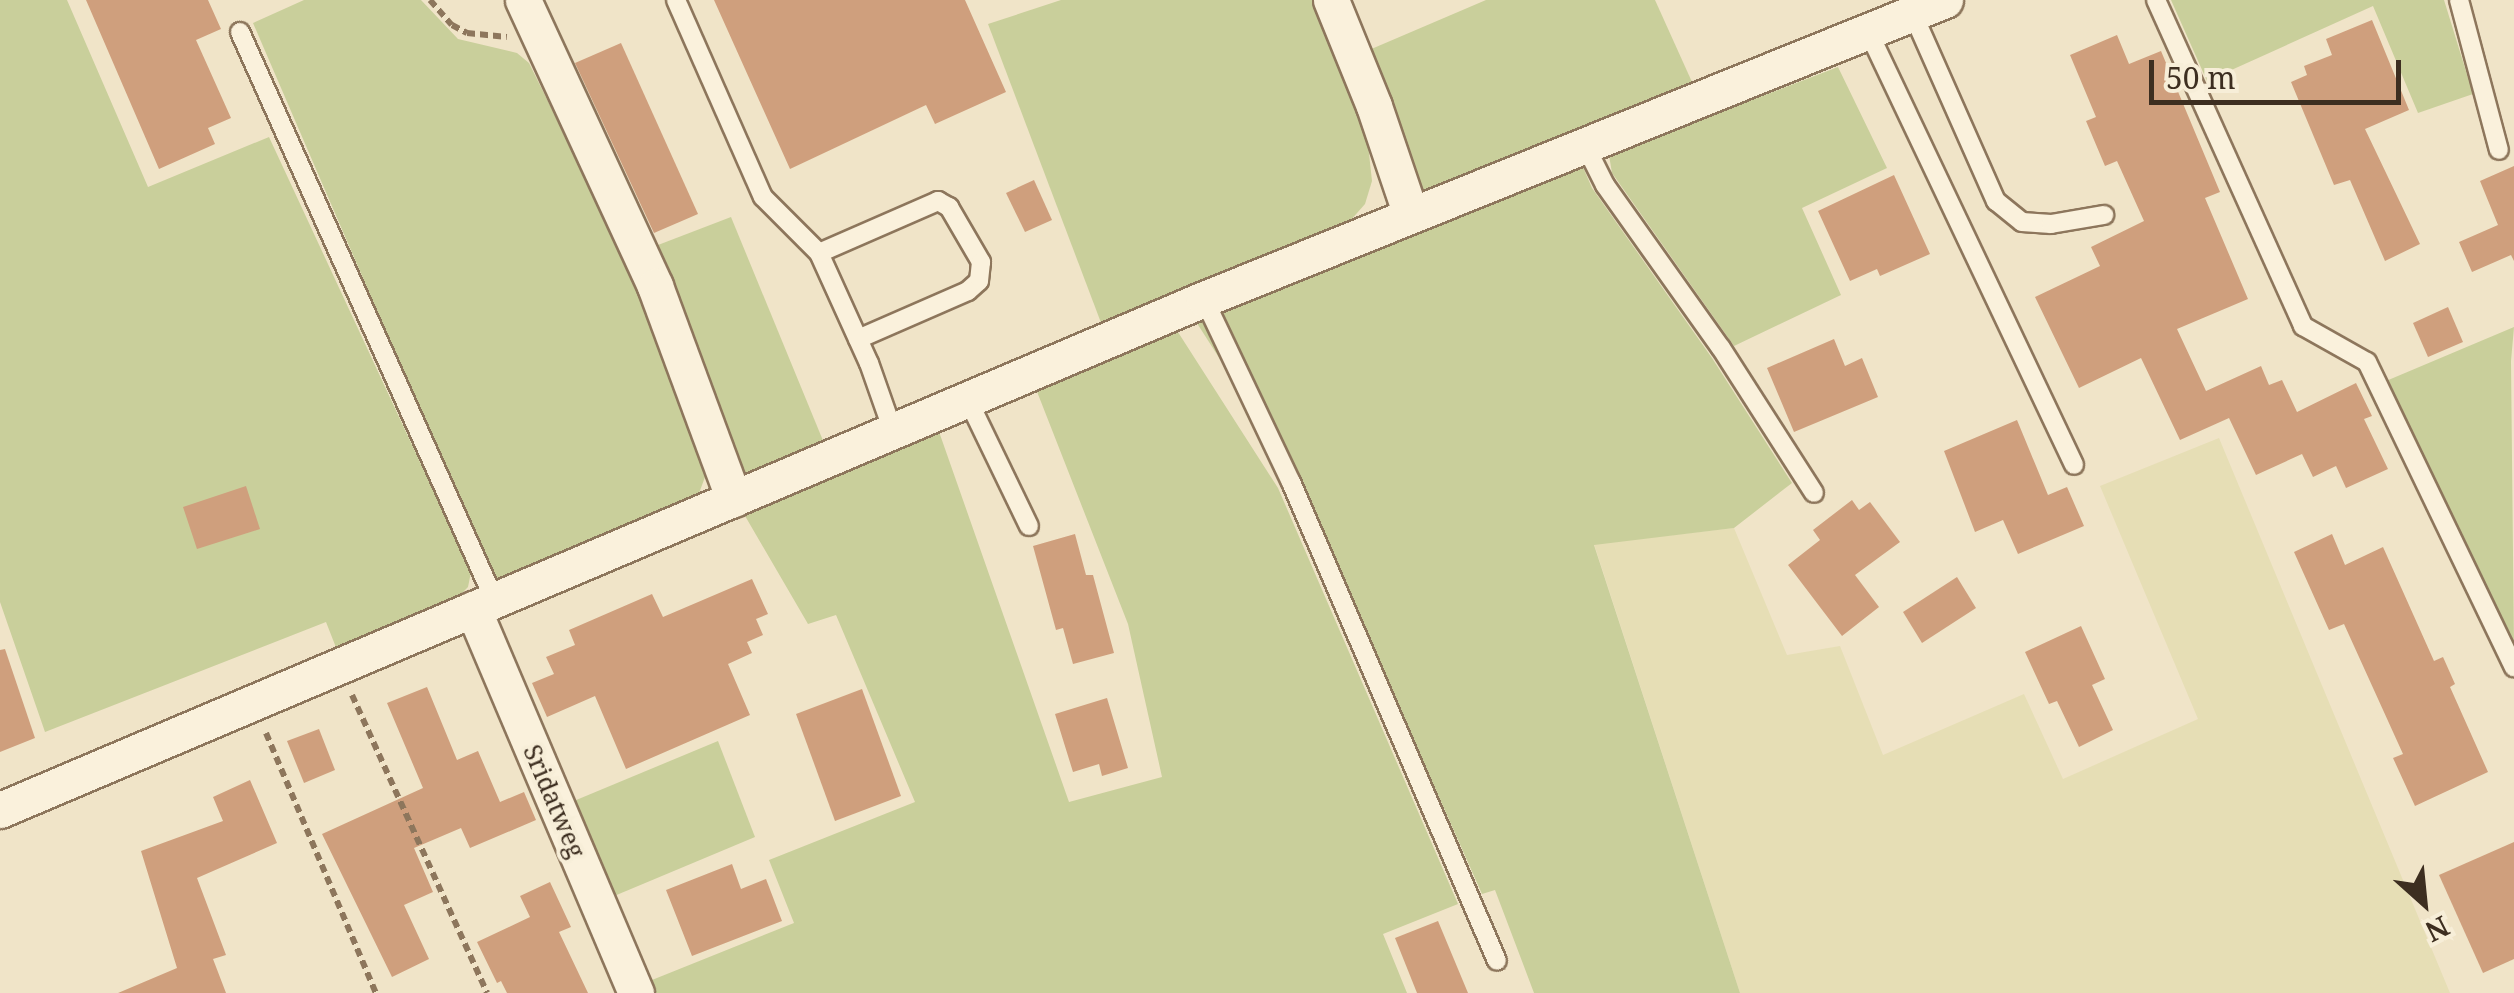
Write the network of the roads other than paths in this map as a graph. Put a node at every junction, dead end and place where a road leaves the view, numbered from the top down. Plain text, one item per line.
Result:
1 (676, 0) edge
2 (1331, 0) edge
3 (2156, 0) edge
4 (2459, 0) edge
5 (1929, 7) edge
6 (530, 16) edge
7 (240, 32) dead end
8 (1869, 33) junction
9 (1585, 144) junction
10 (2499, 150) dead end
11 (1411, 215) junction
12 (2104, 215) dead end
13 (820, 253) junction
14 (1204, 299) junction
15 (858, 340) junction
16 (968, 400) junction
17 (894, 431) junction
18 (2074, 465) dead end
19 (1814, 493) dead end
20 (734, 498) junction
21 (1029, 526) dead end
22 (483, 604) junction
23 (2514, 668) edge
24 (0, 810) edge
25 (1497, 960) dead end
26 (636, 993) edge

1 - 13 lane
2 - 11 street
3 - 23 lane
4 - 10 lane
5 - 8 street
5 - 12 lane
6 - 20 street
7 - 22 lane
8 - 9 street
8 - 18 lane
9 - 11 street
9 - 19 lane
11 - 14 street
13 - 15 lane
13 - 15 lane
14 - 16 street
14 - 25 lane
15 - 17 lane
16 - 17 street
16 - 21 lane
17 - 20 street
20 - 22 street
22 - 24 street
22 - 26 street, Sridatweg

